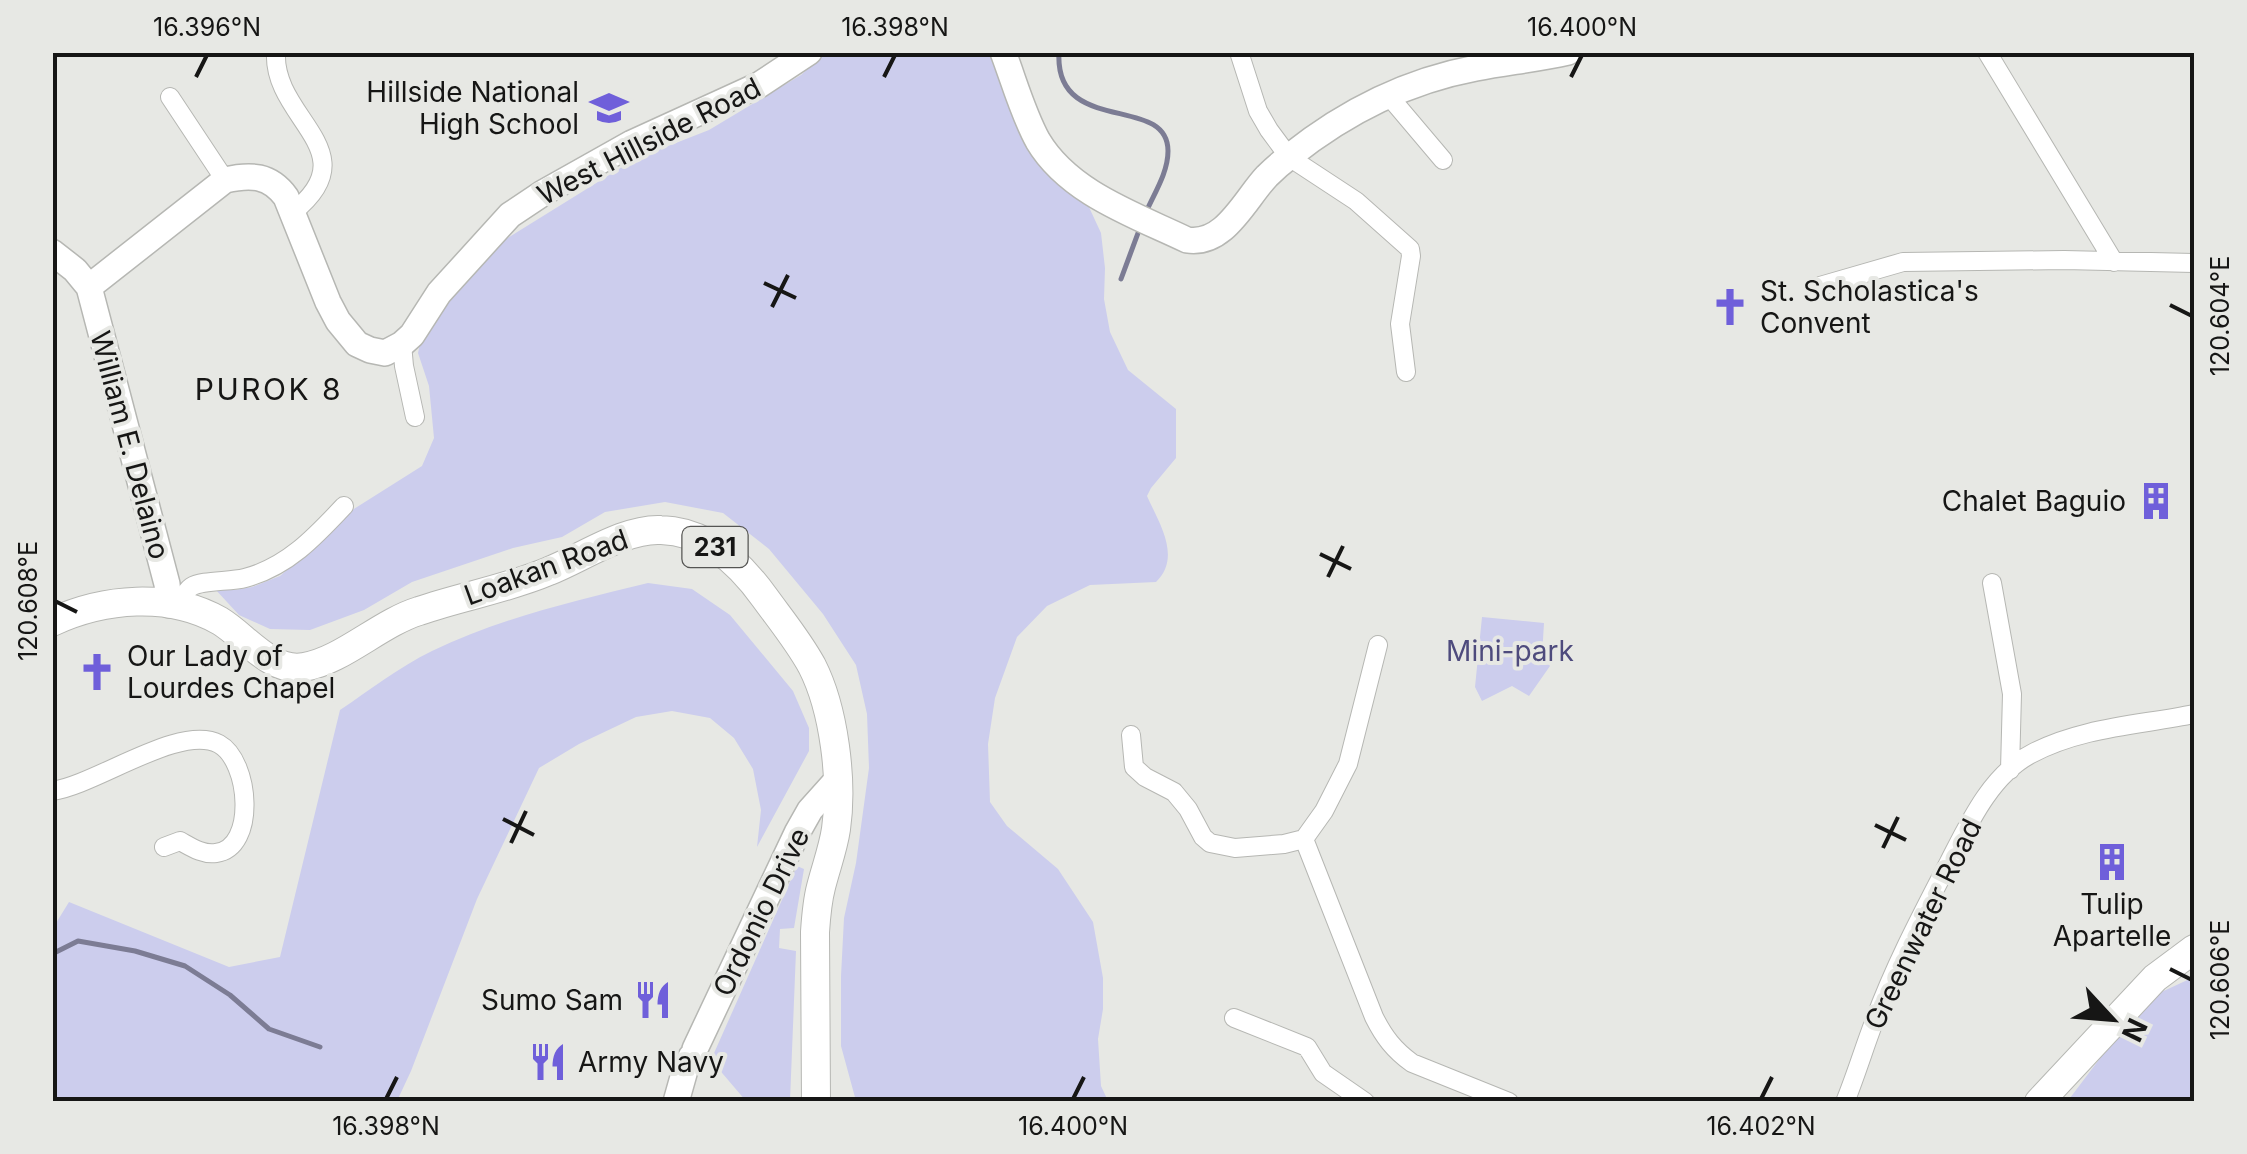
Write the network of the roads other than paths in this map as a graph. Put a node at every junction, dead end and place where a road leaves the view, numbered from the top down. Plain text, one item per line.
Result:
1 (276, 52) edge
2 (809, 52) edge
3 (1003, 52) edge
4 (1239, 52) edge
5 (1568, 52) edge
6 (1987, 52) edge
7 (1388, 95) junction
8 (170, 98) dead end
9 (1288, 157) junction
10 (1443, 160) dead end
11 (225, 180) junction
12 (293, 212) junction
13 (52, 252) edge
14 (2114, 262) junction
15 (2194, 263) edge
16 (1820, 286) dead end
17 (88, 287) junction
18 (402, 344) junction
19 (1406, 372) dead end
20 (415, 416) dead end
21 (344, 506) dead end
22 (1992, 582) dead end
23 (174, 606) junction
24 (52, 622) edge
25 (1378, 645) dead end
26 (2194, 714) edge
27 (1131, 735) dead end
28 (2010, 770) junction
29 (836, 781) junction
30 (52, 791) edge
31 (1304, 839) junction
32 (164, 847) dead end
33 (2194, 949) edge
34 (1234, 1018) dead end
35 (676, 1102) edge
36 (816, 1102) edge
37 (1365, 1102) edge
38 (1509, 1102) edge
39 (1846, 1102) edge
40 (2039, 1102) edge

1 - 12 street
2 - 18 street, West Hillside Road
3 - 9 street
4 - 9 street
5 - 7 street
6 - 14 street
7 - 9 street
7 - 10 street
8 - 11 street
9 - 19 street
11 - 12 street
11 - 17 street
12 - 18 street
13 - 17 street
14 - 15 street
14 - 16 street
17 - 23 street, William E. Delaino
18 - 20 street
21 - 23 street
22 - 28 street
23 - 24 main road, Loakan Road / 231
23 - 29 main road, Loakan Road / 231
25 - 31 street
26 - 28 street, Greenwater Road
27 - 31 street
28 - 39 street, Greenwater Road
29 - 35 street, Ordonio Drive
29 - 36 main road, Loakan Road / 231
30 - 32 street
31 - 38 street
33 - 40 main road
34 - 37 street

